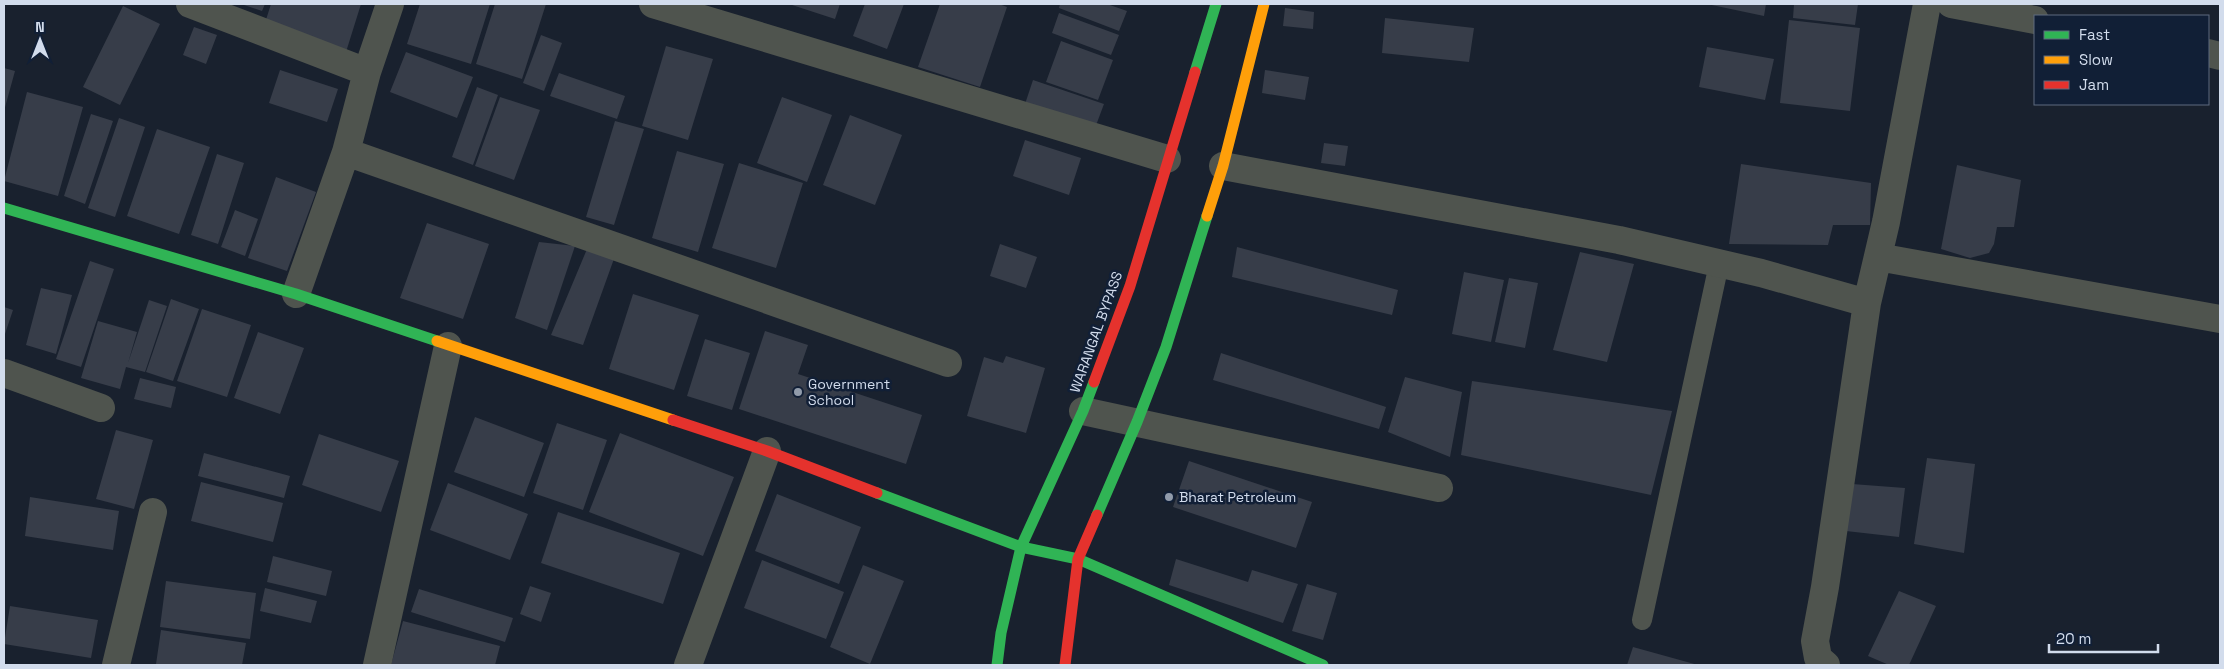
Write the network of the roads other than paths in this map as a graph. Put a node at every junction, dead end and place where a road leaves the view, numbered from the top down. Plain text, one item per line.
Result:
1 (190, 4) edge
2 (390, 4) edge
3 (653, 4) edge
4 (1216, 4) edge
5 (1264, 4) edge
6 (1927, 4) edge
7 (1951, 4) edge
8 (2034, 20) edge
9 (367, 72) junction
10 (346, 152) junction
11 (1167, 159) junction
12 (1223, 166) junction
13 (4, 208) edge
14 (1878, 257) junction
15 (1719, 264) junction
16 (296, 294) junction
17 (1867, 303) junction
18 (2220, 319) edge
19 (448, 346) junction
20 (948, 363) dead end
21 (4, 373) edge
22 (101, 408) dead end
23 (1083, 411) junction
24 (1137, 422) junction
25 (767, 451) junction
26 (1439, 488) dead end
27 (153, 512) dead end
28 (1021, 547) junction
29 (1078, 559) junction
30 (1642, 620) dead end
31 (116, 665) edge
32 (377, 665) edge
33 (688, 665) edge
34 (997, 665) edge
35 (1065, 665) edge
36 (1323, 665) edge
37 (1826, 665) edge

1 - 9 street
2 - 9 street
3 - 11 street
4 - 11 main road, WARANGAL BYPASS
5 - 12 main road
6 - 14 street
7 - 8 street
9 - 10 street
10 - 16 street
10 - 20 street
11 - 23 main road, WARANGAL BYPASS
12 - 15 street
12 - 24 main road
13 - 16 main road
14 - 17 street
14 - 18 street
15 - 17 street
15 - 30 lane
16 - 19 main road
17 - 37 street
19 - 25 main road
19 - 32 street
21 - 22 street
23 - 24 street
23 - 28 main road, WARANGAL BYPASS
24 - 26 street
24 - 29 main road
25 - 28 main road
25 - 33 street
27 - 31 street
28 - 29 main road
28 - 34 main road, WARANGAL BYPASS
29 - 35 main road
29 - 36 main road

